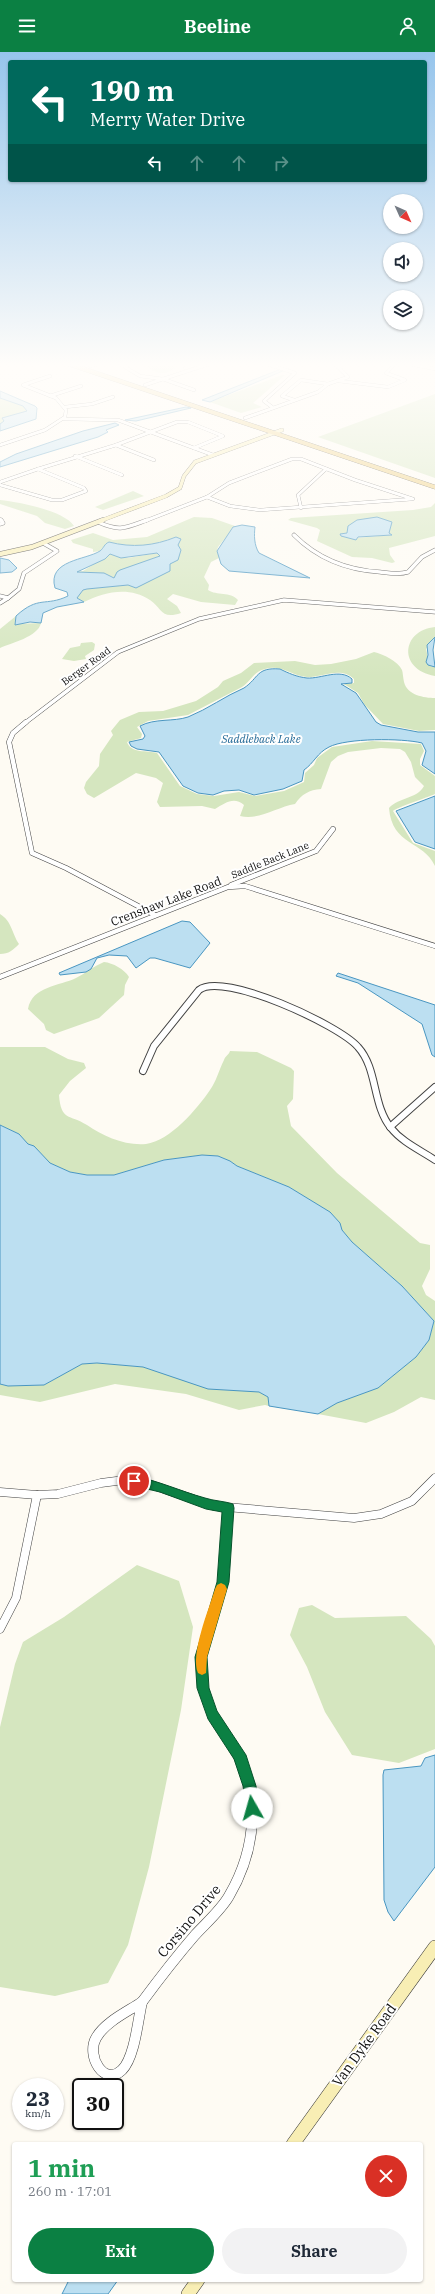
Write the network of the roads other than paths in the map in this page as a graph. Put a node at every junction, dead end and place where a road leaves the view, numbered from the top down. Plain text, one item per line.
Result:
1 (38, 469) joint
2 (107, 469) edge
3 (188, 469) edge
4 (267, 469) edge
5 (326, 469) joint
6 (382, 469) edge
7 (396, 469) edge
8 (122, 475) dead end
9 (0, 482) edge
10 (435, 482) edge
11 (0, 486) edge
12 (435, 487) edge
13 (207, 497) junction
14 (301, 508) junction
15 (0, 519) edge
16 (98, 522) junction
17 (0, 524) edge
18 (294, 535) dead end
19 (43, 543) junction
20 (435, 550) edge
21 (0, 554) edge
22 (0, 596) edge
23 (8, 598) junction
24 (0, 603) edge
25 (435, 612) edge
26 (333, 829) dead end
27 (228, 886) junction
28 (155, 915) junction
29 (435, 946) edge
30 (0, 977) edge
31 (143, 1071) dead end
32 (435, 1087) edge
33 (390, 1126) junction
34 (435, 1160) edge
35 (435, 1478) edge
36 (0, 1492) edge
37 (37, 1495) junction
38 (228, 1508) junction
39 (0, 1629) edge
40 (435, 1947) edge
41 (142, 2002) junction
42 (294, 2142) edge
43 (197, 2282) edge
44 (188, 2294) edge

1 - 9 street
1 - 11 street
2 - 8 street
3 - 16 street
4 - 13 street
5 - 14 street
5 - 14 street
6 - 12 main road
7 - 10 main road
13 - 14 street
13 - 16 street
15 - 17 street
16 - 19 street
18 - 20 street
19 - 21 street
19 - 23 street
22 - 23 street
23 - 24 street
25 - 28 street, Berger Road
26 - 27 street, Saddle Back Lane
27 - 28 street, Crenshaw Lake Road
27 - 29 street, Crenshaw Lake Road
28 - 30 street, Crenshaw Lake Road
31 - 33 street
32 - 33 street
33 - 34 street
35 - 38 street
36 - 37 street
37 - 38 street
37 - 39 street
38 - 41 street, Corsino Drive
40 - 42 street, Van Dyke Road
41 - 41 street, Corsino Drive
43 - 44 street

